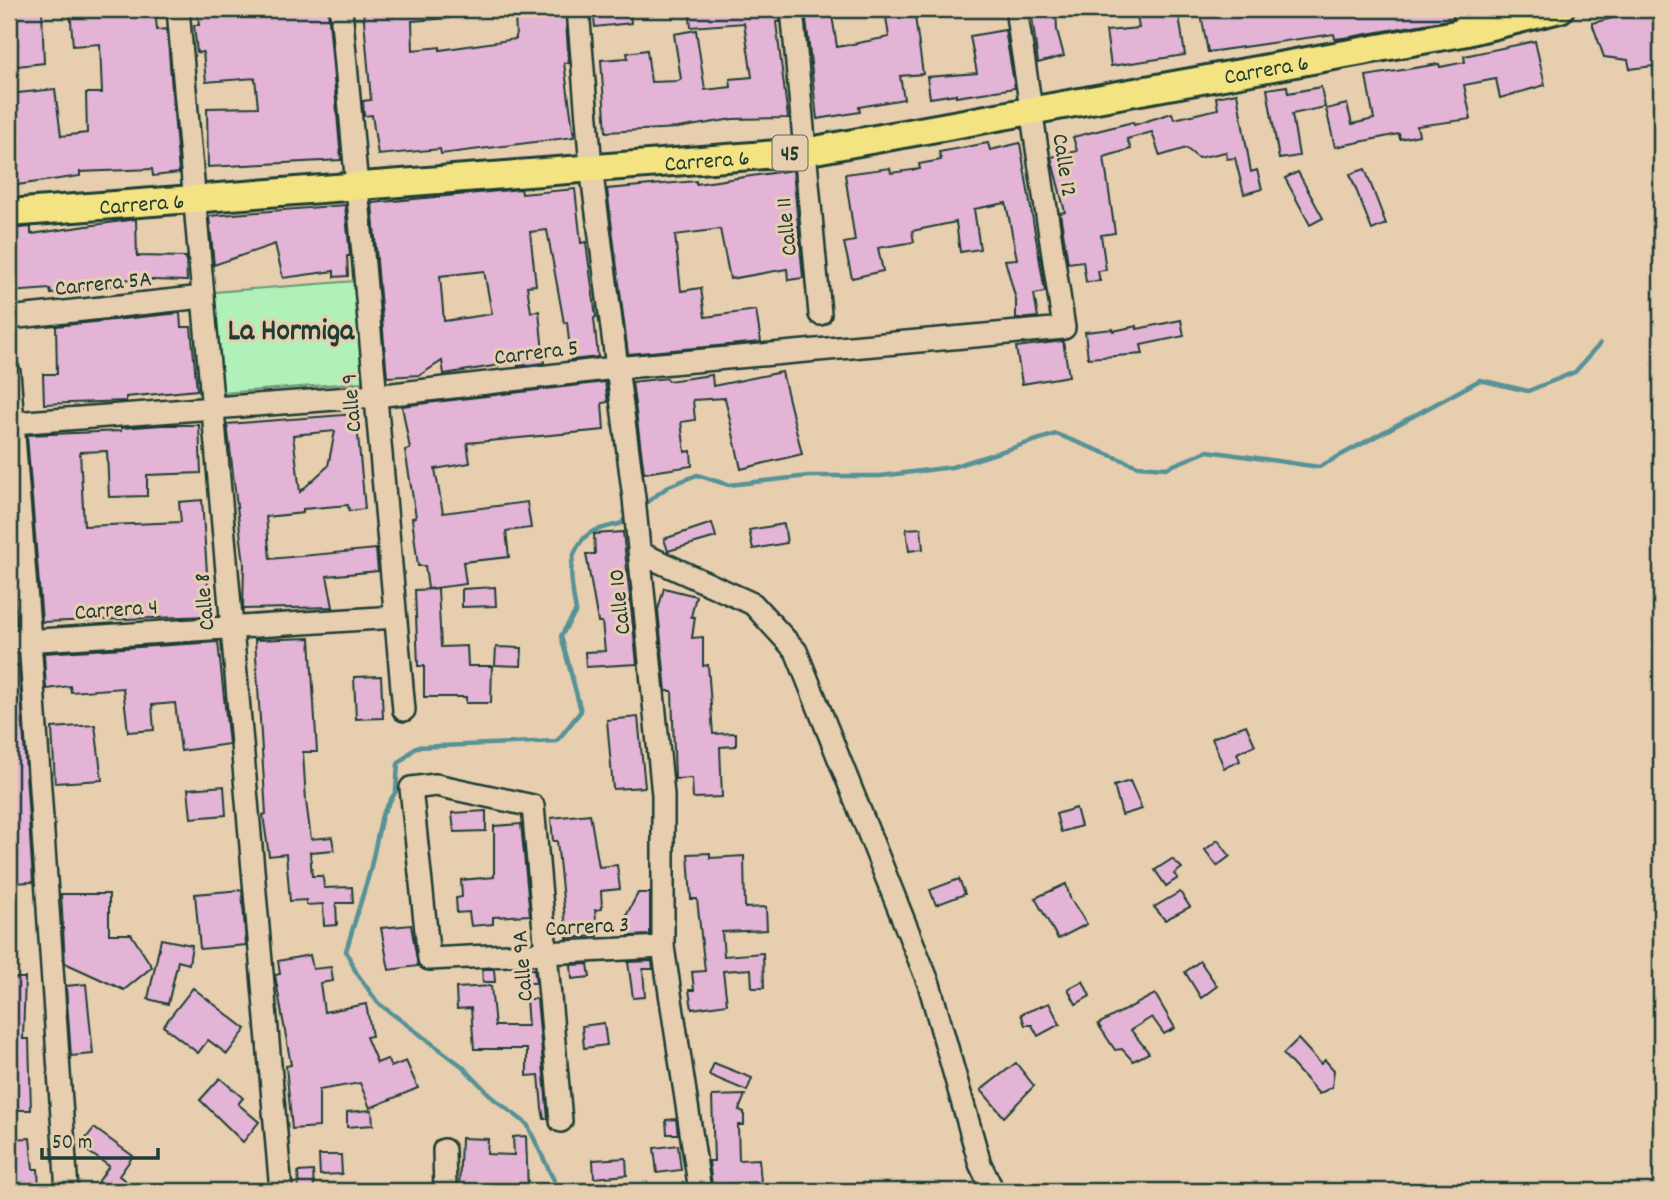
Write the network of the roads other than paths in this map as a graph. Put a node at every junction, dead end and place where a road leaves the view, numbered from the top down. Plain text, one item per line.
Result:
1 (178, 9) edge
2 (341, 9) edge
3 (578, 9) edge
4 (792, 9) edge
5 (1016, 9) edge
6 (1560, 9) edge
7 (1466, 20) edge
8 (1032, 113) junction
9 (804, 152) junction
10 (591, 167) junction
11 (357, 184) junction
12 (194, 197) junction
13 (9, 213) edge
14 (203, 297) junction
15 (820, 314) dead end
16 (9, 318) edge
17 (1064, 328) joint
18 (615, 368) junction
19 (9, 373) edge
20 (376, 396) junction
21 (213, 408) junction
22 (12, 432) edge
23 (640, 554) junction
24 (395, 617) junction
25 (232, 626) junction
26 (30, 640) junction
27 (9, 642) edge
28 (404, 710) dead end
29 (663, 947) junction
30 (546, 953) junction
31 (429, 959) joint
32 (561, 1121) dead end
33 (444, 1150) dead end
34 (67, 1191) edge
35 (281, 1191) edge
36 (445, 1191) edge
37 (700, 1191) edge
38 (993, 1191) edge

1 - 12 street, Calle 8
2 - 11 street, Calle 9
3 - 10 street, Calle 10
4 - 9 street, Calle 11
5 - 8 street, Calle 12
6 - 7 main road, Carrera 6 / 45
7 - 8 main road, Carrera 6 / 45
8 - 9 main road, Carrera 6 / 45
8 - 17 street, Calle 12
9 - 10 main road, Carrera 6 / 45
9 - 15 street, Calle 11
10 - 11 main road, Carrera 6 / 45
10 - 18 street, Calle 10
11 - 12 main road, Carrera 6 / 45
11 - 20 street, Calle 9
12 - 13 main road, Carrera 6 / 45
12 - 14 street, Calle 8
14 - 16 street, Carrera 5A
14 - 21 street, Calle 8
17 - 18 street, Carrera 5
18 - 20 street, Carrera 5
18 - 23 street, Calle 10
19 - 22 street
20 - 21 street, Carrera 5
20 - 24 street, Calle 9
21 - 22 street, Carrera 5
21 - 25 street, Calle 8
22 - 26 street
23 - 29 street, Calle 10
23 - 38 street
24 - 25 street, Carrera 4
24 - 28 street, Calle 9
25 - 26 street, Carrera 4
25 - 35 street, Calle 8
26 - 27 street, Carrera 4
26 - 34 street
29 - 30 street, Carrera 3
29 - 37 street, Calle 10
30 - 31 street, Carrera 3
30 - 31 street, Calle 9A
30 - 32 street, Calle 9A
33 - 36 street

